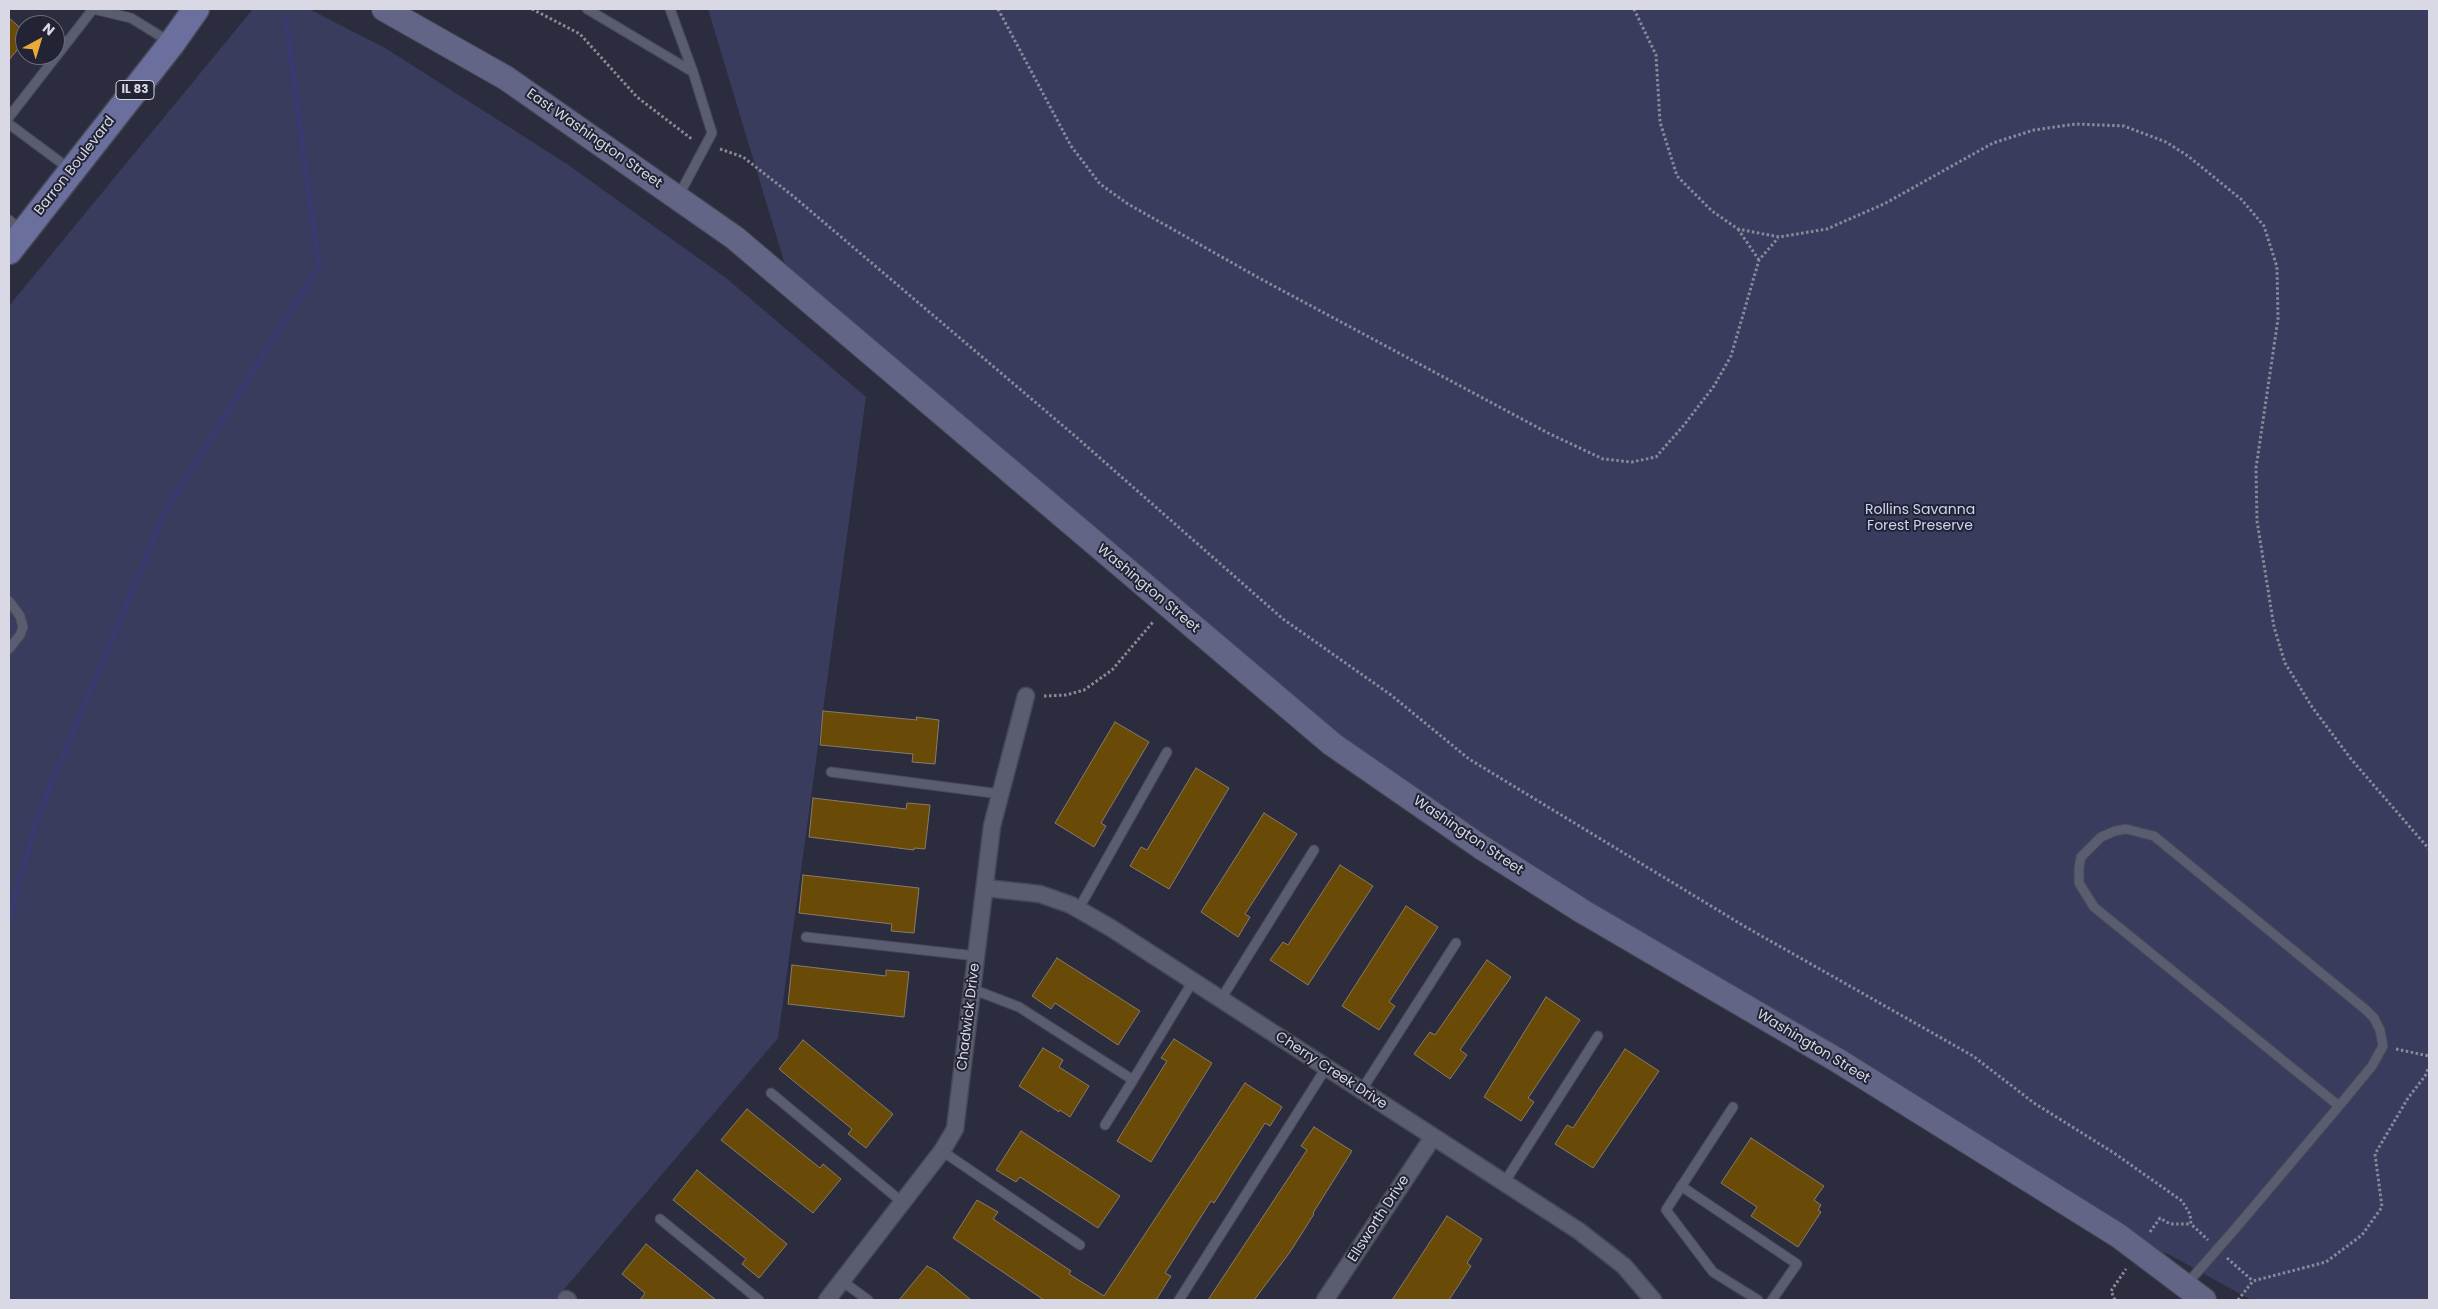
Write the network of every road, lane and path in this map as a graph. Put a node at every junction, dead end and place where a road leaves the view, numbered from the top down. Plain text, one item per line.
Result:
1 (196, 9) edge
2 (384, 9) edge
3 (532, 9) edge
4 (587, 9) edge
5 (670, 9) edge
6 (998, 9) edge
7 (1634, 9) edge
8 (172, 43) junction
9 (693, 72) junction
10 (9, 117) edge
11 (9, 124) edge
12 (706, 144) junction
13 (71, 170) junction
14 (678, 198) junction
15 (1738, 229) junction
16 (14, 234) edge
17 (1779, 237) junction
18 (1759, 260) junction
19 (792, 288) joint
20 (9, 601) edge
21 (1167, 605) junction
22 (9, 649) edge
23 (1026, 696) joint
24 (1167, 752) dead end
25 (830, 772) dead end
26 (1000, 794) junction
27 (2429, 849) edge
28 (1314, 850) dead end
29 (985, 888) junction
30 (1078, 910) junction
31 (806, 937) dead end
32 (1456, 943) dead end
33 (976, 956) junction
34 (1193, 981) junction
35 (972, 989) junction
36 (1220, 999) junction
37 (1598, 1036) dead end
38 (2383, 1046) junction
39 (2429, 1056) edge
40 (2429, 1067) edge
41 (1326, 1068) junction
42 (1133, 1080) junction
43 (1361, 1091) junction
44 (771, 1093) dead end
45 (1733, 1106) dead end
46 (2340, 1106) junction
47 (1105, 1125) dead end
48 (1433, 1138) junction
49 (942, 1151) junction
50 (1504, 1183) junction
51 (1681, 1186) junction
52 (902, 1202) junction
53 (2160, 1218) dead end
54 (660, 1219) dead end
55 (1080, 1245) dead end
56 (842, 1281) junction
57 (2111, 1291) dead end
58 (2179, 1293) edge
59 (759, 1300) edge
60 (826, 1300) edge
61 (868, 1300) edge
62 (1179, 1300) edge
63 (1326, 1300) edge
64 (1653, 1300) edge
65 (1758, 1300) edge
66 (1772, 1300) edge
67 (2115, 1300) edge
68 (2204, 1300) edge
69 (2238, 1300) edge

1 - 8 main road, Barron Boulevard / IL 83
2 - 14 main road, East Washington Street
3 - 12 path
4 - 9 lane
5 - 9 lane
6 - 18 path
7 - 15 path
8 - 10 lane
8 - 13 main road, Barron Boulevard / IL 83
9 - 12 lane
11 - 13 lane
12 - 14 lane
12 - 53 path
13 - 16 main road, Barron Boulevard / IL 83
14 - 19 main road, East Washington Street
15 - 17 path
15 - 18 path
17 - 18 path
17 - 27 path
19 - 21 main road, Washington Street
20 - 22 lane
21 - 23 path
21 - 58 main road, Washington Street
23 - 26 street, Chadwick Drive
24 - 30 lane
25 - 26 lane
26 - 29 street, Chadwick Drive
28 - 36 lane
29 - 30 street, Cherry Creek Drive
29 - 33 street, Chadwick Drive
30 - 34 street, Cherry Creek Drive
31 - 33 lane
32 - 43 lane
33 - 35 street, Chadwick Drive
34 - 36 street, Cherry Creek Drive
34 - 42 lane
35 - 42 lane
35 - 49 street, Chadwick Drive
36 - 41 street, Cherry Creek Drive
37 - 50 lane
38 - 39 path
38 - 46 lane
38 - 46 lane
40 - 69 path
41 - 43 street, Cherry Creek Drive
41 - 62 lane
42 - 47 lane
43 - 48 street, Cherry Creek Drive
44 - 52 lane
45 - 51 lane
46 - 58 lane
48 - 50 street, Cherry Creek Drive
48 - 63 street, Ellsworth Drive
49 - 52 street, Chadwick Drive
49 - 55 lane
50 - 64 street, Cherry Creek Drive
51 - 65 lane
51 - 66 lane
52 - 56 street, Chadwick Drive
54 - 59 lane
56 - 60 street, Chadwick Drive
56 - 61 lane
57 - 67 path
58 - 68 main road, Washington Street

